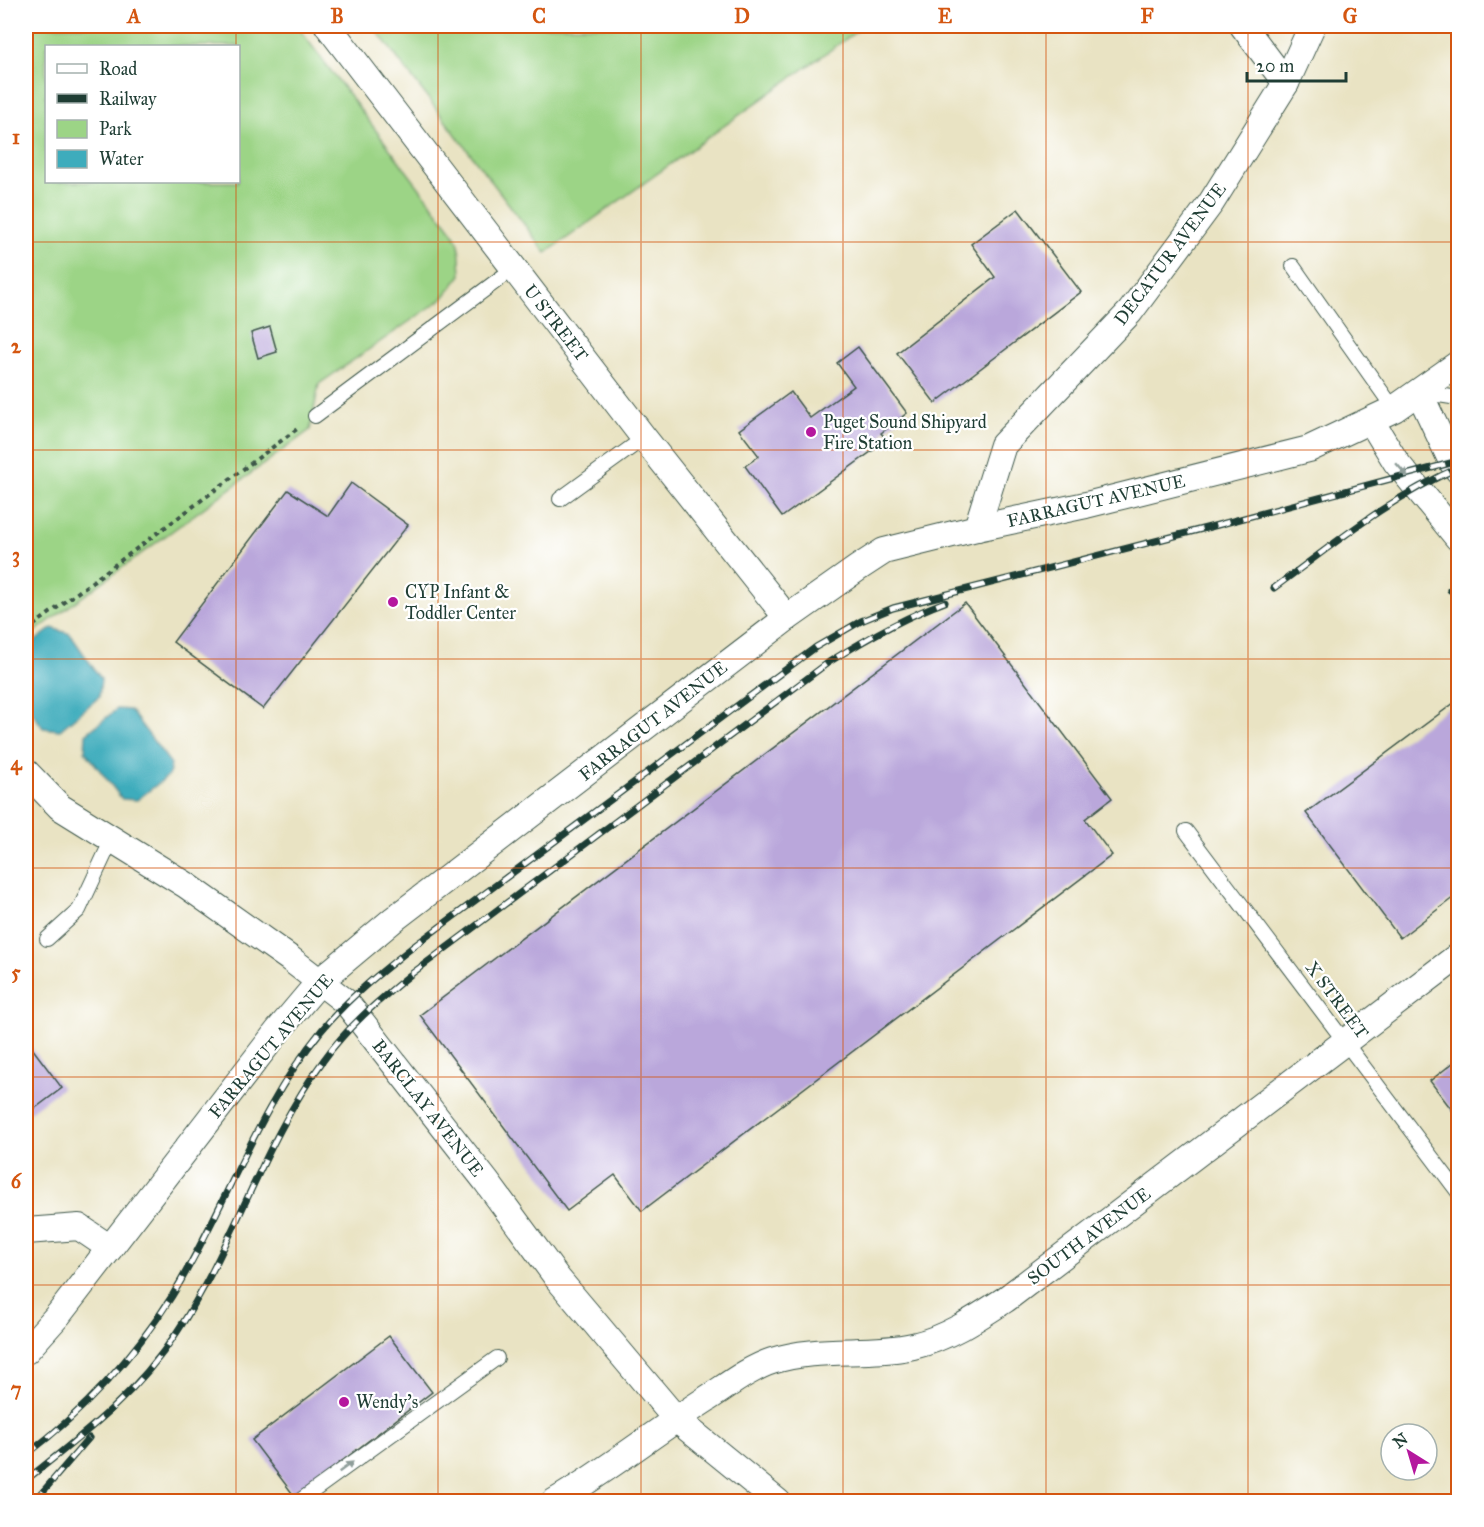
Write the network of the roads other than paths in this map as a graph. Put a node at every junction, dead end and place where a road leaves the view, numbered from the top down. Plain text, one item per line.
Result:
1 (328, 26) edge
2 (1243, 26) edge
3 (1312, 26) edge
4 (1286, 83) junction
5 (1293, 266) dead end
6 (514, 268) junction
7 (1458, 364) edge
8 (1419, 392) junction
9 (1458, 398) edge
10 (1394, 409) junction
11 (315, 416) road end
12 (1371, 421) junction
13 (644, 438) junction
14 (1458, 470) edge
15 (560, 499) dead end
16 (977, 528) junction
17 (1458, 538) edge
18 (787, 618) junction
19 (26, 772) edge
20 (1186, 831) dead end
21 (112, 839) junction
22 (47, 939) dead end
23 (1458, 956) edge
24 (320, 981) junction
25 (1345, 1041) junction
26 (1458, 1192) edge
27 (26, 1231) edge
28 (110, 1248) junction
29 (26, 1351) edge
30 (497, 1358) dead end
31 (676, 1419) junction
32 (298, 1502) edge
33 (554, 1502) edge
34 (778, 1502) edge

1 - 6 street, U STREET
2 - 4 street
3 - 4 street, DECATUR AVENUE
4 - 16 street, DECATUR AVENUE
5 - 10 lane
6 - 11 lane
6 - 13 street, U STREET
7 - 8 street, FARRAGUT AVENUE
8 - 9 lane
8 - 10 street, FARRAGUT AVENUE
8 - 14 street
10 - 12 street, FARRAGUT AVENUE
12 - 16 street, FARRAGUT AVENUE
12 -> 17 street
13 - 15 lane
13 - 18 street, U STREET
16 - 18 street, FARRAGUT AVENUE
18 - 24 street, FARRAGUT AVENUE
19 - 21 street, BARCLAY AVENUE
20 - 25 lane, X STREET
21 - 22 lane
21 - 24 street, BARCLAY AVENUE
23 - 25 street, SOUTH AVENUE
24 - 28 street, FARRAGUT AVENUE
24 - 31 street, BARCLAY AVENUE
25 - 26 lane, X STREET
25 - 31 street, SOUTH AVENUE
27 - 28 street
28 - 29 street, FARRAGUT AVENUE
32 -> 30 lane
31 - 33 street, SOUTH AVENUE
31 - 34 street, BARCLAY AVENUE

